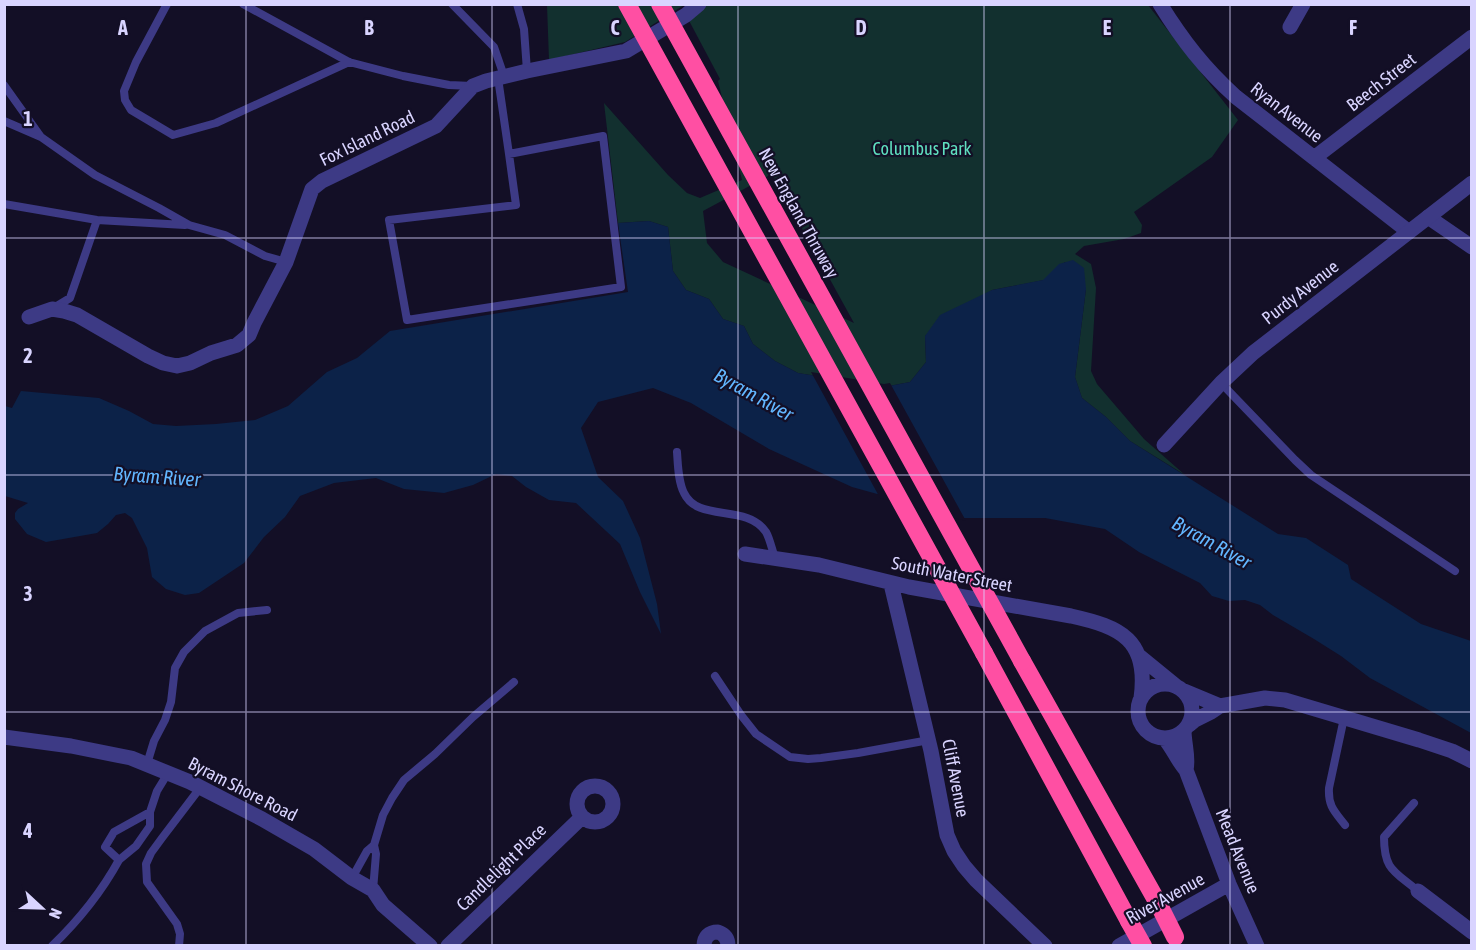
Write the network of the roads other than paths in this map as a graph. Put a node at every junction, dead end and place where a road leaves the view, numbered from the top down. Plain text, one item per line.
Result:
1 (167, 4) edge
2 (243, 4) edge
3 (452, 4) edge
4 (517, 4) edge
5 (627, 4) edge
6 (660, 4) edge
7 (699, 4) edge
8 (1160, 4) edge
9 (1303, 4) edge
10 (1290, 27) dead end
11 (1472, 37) edge
12 (349, 62) junction
13 (527, 71) junction
14 (501, 77) junction
15 (4, 85) edge
16 (473, 86) junction
17 (4, 120) edge
18 (42, 137) junction
19 (509, 154) junction
20 (1314, 158) junction
21 (1472, 183) edge
22 (4, 204) edge
23 (1428, 217) junction
24 (97, 220) junction
25 (189, 225) junction
26 (1409, 232) junction
27 (1472, 247) edge
28 (286, 262) junction
29 (52, 309) junction
30 (29, 317) dead end
31 (1221, 383) junction
32 (1164, 445) dead end
33 (677, 452) dead end
34 (746, 554) dead end
35 (775, 558) junction
36 (1455, 571) dead end
37 (891, 584) junction
38 (267, 610) dead end
39 (1138, 656) junction
40 (715, 676) dead end
41 (514, 682) dead end
42 (1180, 688) junction
43 (1141, 698) junction
44 (1220, 706) junction
45 (1344, 718) junction
46 (1186, 728) junction
47 (4, 737) edge
48 (1164, 738) junction
49 (929, 740) junction
50 (1472, 761) edge
51 (147, 764) junction
52 (1186, 770) junction
53 (168, 772) junction
54 (200, 788) junction
55 (1414, 803) dead end
56 (150, 812) junction
57 (582, 817) dead end
58 (1345, 825) dead end
59 (374, 845) junction
60 (119, 860) junction
61 (352, 878) junction
62 (1229, 884) junction
63 (373, 890) junction
64 (1418, 891) joint
65 (1472, 932) edge
66 (1178, 941) edge
67 (52, 945) edge
68 (179, 945) edge
69 (430, 945) edge
70 (448, 945) edge
71 (704, 945) edge
72 (728, 945) edge
73 (1045, 945) edge
74 (1119, 945) edge
75 (1143, 945) edge
76 (1257, 945) edge

1 - 12 lane
2 - 12 lane
3 - 14 lane
4 - 13 lane
5 - 75 highway, bridge
6 - 66 highway, New England Thruway, bridge
7 - 13 street, Fox Island Road
8 - 20 street, Ryan Avenue
9 - 10 street
11 - 20 street, Beech Street
12 - 16 lane
13 - 14 street, Fox Island Road
14 - 16 street, Fox Island Road
14 - 19 lane
15 - 18 lane
16 - 28 street, Fox Island Road
17 - 18 lane
18 - 25 lane
19 - 19 lane
20 - 26 street, Ryan Avenue
21 - 23 street, Purdy Avenue
22 - 24 lane
23 - 26 street, Purdy Avenue
23 - 27 street
24 - 25 lane
24 - 29 lane
25 - 28 lane
26 - 31 street, Purdy Avenue
28 - 29 street, Fox Island Road
29 - 30 street
31 - 32 street, Purdy Avenue
31 - 36 lane
33 - 35 lane
34 - 35 street, South Water Street
35 - 37 street, South Water Street
37 - 39 street, South Water Street
37 - 49 street, Cliff Avenue
38 - 51 lane
39 - 42 street, South Water Street
39 - 43 street, South Water Street
40 - 49 lane
41 - 59 lane
42 - 43 street
42 - 44 street, South Water Street
42 - 46 street
43 - 48 street
44 - 45 street
44 - 46 street
45 - 50 street
45 - 58 lane
46 - 48 street
46 - 52 street, Mead Avenue
47 - 51 street, Byram Shore Road
48 - 52 street, Mead Avenue
49 - 73 street, Cliff Avenue
51 - 53 street, Byram Shore Road
52 - 62 street, Mead Avenue
53 - 54 street, Byram Shore Road
53 - 56 lane
54 - 61 street, Byram Shore Road
54 - 68 lane
55 - 64 lane
56 - 60 lane
56 - 60 lane
57 - 70 street, Candlelight Place
59 - 61 lane
59 - 63 lane
60 - 67 lane
61 - 63 street, Byram Shore Road
62 - 74 street, River Avenue
62 - 76 street, Mead Avenue
63 - 69 street, Byram Shore Road
64 - 65 street
71 - 72 street

